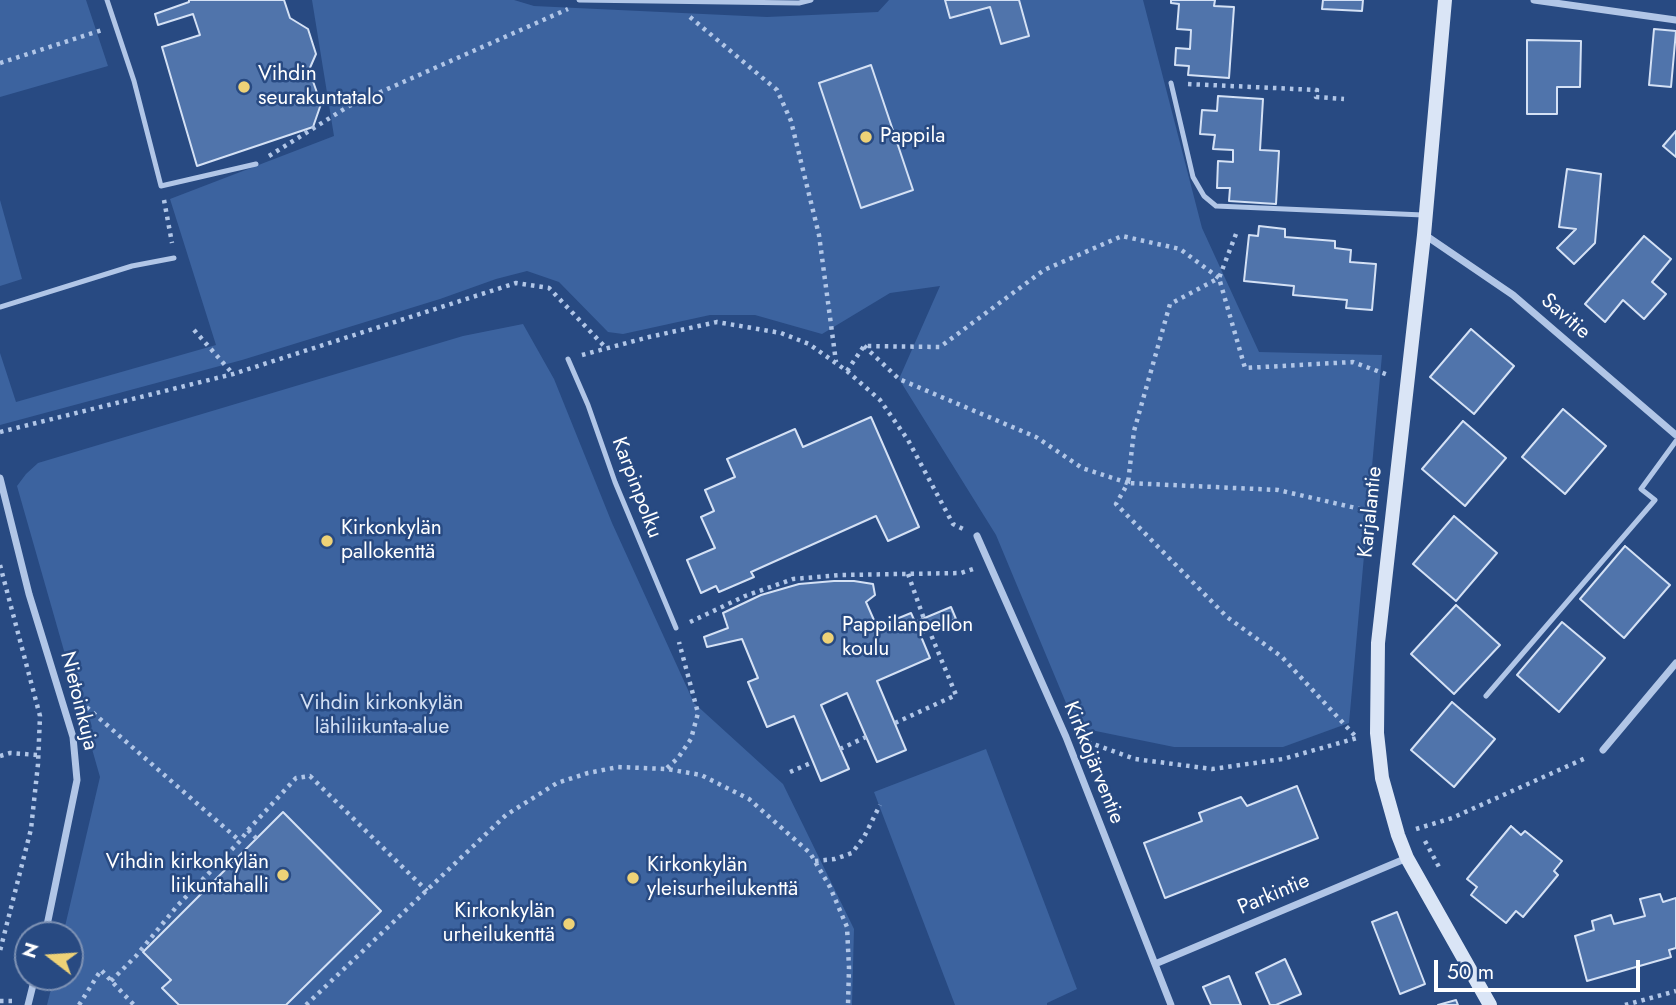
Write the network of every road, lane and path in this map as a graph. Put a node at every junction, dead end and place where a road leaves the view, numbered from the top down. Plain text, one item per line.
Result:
1 (107, 0) edge
2 (811, 0) edge
3 (1445, 0) edge
4 (1534, 0) edge
5 (582, 1) edge
6 (675, 2) junction
7 (1676, 20) edge
8 (115, 26) junction
9 (0, 64) edge
10 (1171, 83) joint
11 (1344, 99) dead end
12 (256, 164) joint
13 (161, 186) junction
14 (1426, 215) junction
15 (1236, 234) dead end
16 (1424, 234) junction
17 (174, 258) joint
18 (1219, 278) junction
19 (0, 307) edge
20 (194, 330) dead end
21 (864, 346) junction
22 (606, 348) junction
23 (568, 359) joint
24 (836, 363) junction
25 (847, 371) junction
26 (233, 374) junction
27 (1388, 375) dead end
28 (0, 432) edge
29 (1676, 435) edge
30 (1676, 442) edge
31 (0, 478) edge
32 (1128, 483) junction
33 (1374, 513) dead end
34 (977, 536) joint
35 (0, 565) edge
36 (961, 573) dead end
37 (908, 574) junction
38 (924, 618) dead end
39 (676, 628) junction
40 (929, 630) dead end
41 (1676, 663) edge
42 (1486, 696) dead end
43 (65, 709) junction
44 (40, 716) junction
45 (895, 723) dead end
46 (866, 737) dead end
47 (1081, 740) dead end
48 (840, 750) dead end
49 (1603, 750) joint
50 (37, 755) junction
51 (0, 756) edge
52 (813, 762) dead end
53 (667, 769) junction
54 (790, 772) dead end
55 (880, 805) dead end
56 (248, 830) junction
57 (1398, 835) junction
58 (257, 839) dead end
59 (240, 841) junction
60 (1407, 858) junction
61 (815, 861) junction
62 (427, 891) junction
63 (49, 921) edge
64 (0, 951) edge
65 (1155, 964) junction
66 (111, 981) junction
67 (1676, 991) edge
68 (79, 1005) edge
69 (134, 1005) edge
70 (306, 1005) edge
71 (848, 1005) edge
72 (1171, 1005) edge
73 (1490, 1005) edge
74 (1625, 1005) edge

1 - 8 lane
2 - 6 lane
3 - 14 street, Karjalantie
4 - 7 street
5 - 6 lane
5 - 12 path
6 - 24 path
8 - 9 path
8 - 13 lane
10 - 11 path
10 - 14 lane
12 - 13 lane
13 - 17 path
14 - 16 street, Karjalantie
15 - 18 path
16 - 29 street, Savitie
16 - 57 street, Karjalantie
17 - 19 lane
18 - 21 path
18 - 27 path
18 - 32 path
20 - 26 path
21 - 25 path
21 - 32 path
22 - 23 path
22 - 24 path
22 - 26 path
23 - 39 lane, Karpinpolku
24 - 25 path
25 - 34 path
26 - 28 path
30 - 42 lane
31 - 43 street, Nietoinkuja
32 - 33 path
32 - 47 path
34 - 65 street, Kirkkojärventie
35 - 44 path
36 - 37 path
37 - 38 path
37 - 39 path
39 - 53 path
40 - 45 path
41 - 49 street
43 - 44 path
43 - 59 path
43 - 63 street, Nietoinkuja
44 - 50 path
46 - 48 path
49 - 57 path
50 - 51 path
50 - 64 path
52 - 54 path
53 - 61 path
53 - 62 path
55 - 61 path
56 - 58 path
56 - 59 path
56 - 62 path
57 - 60 street, Karjalantie
59 - 66 path
60 - 65 street, Parkintie
60 - 73 street, Karjalantie
61 - 71 path
62 - 70 path
65 - 72 street, Kirkkojärventie
66 - 68 path
66 - 69 path
67 - 74 path

